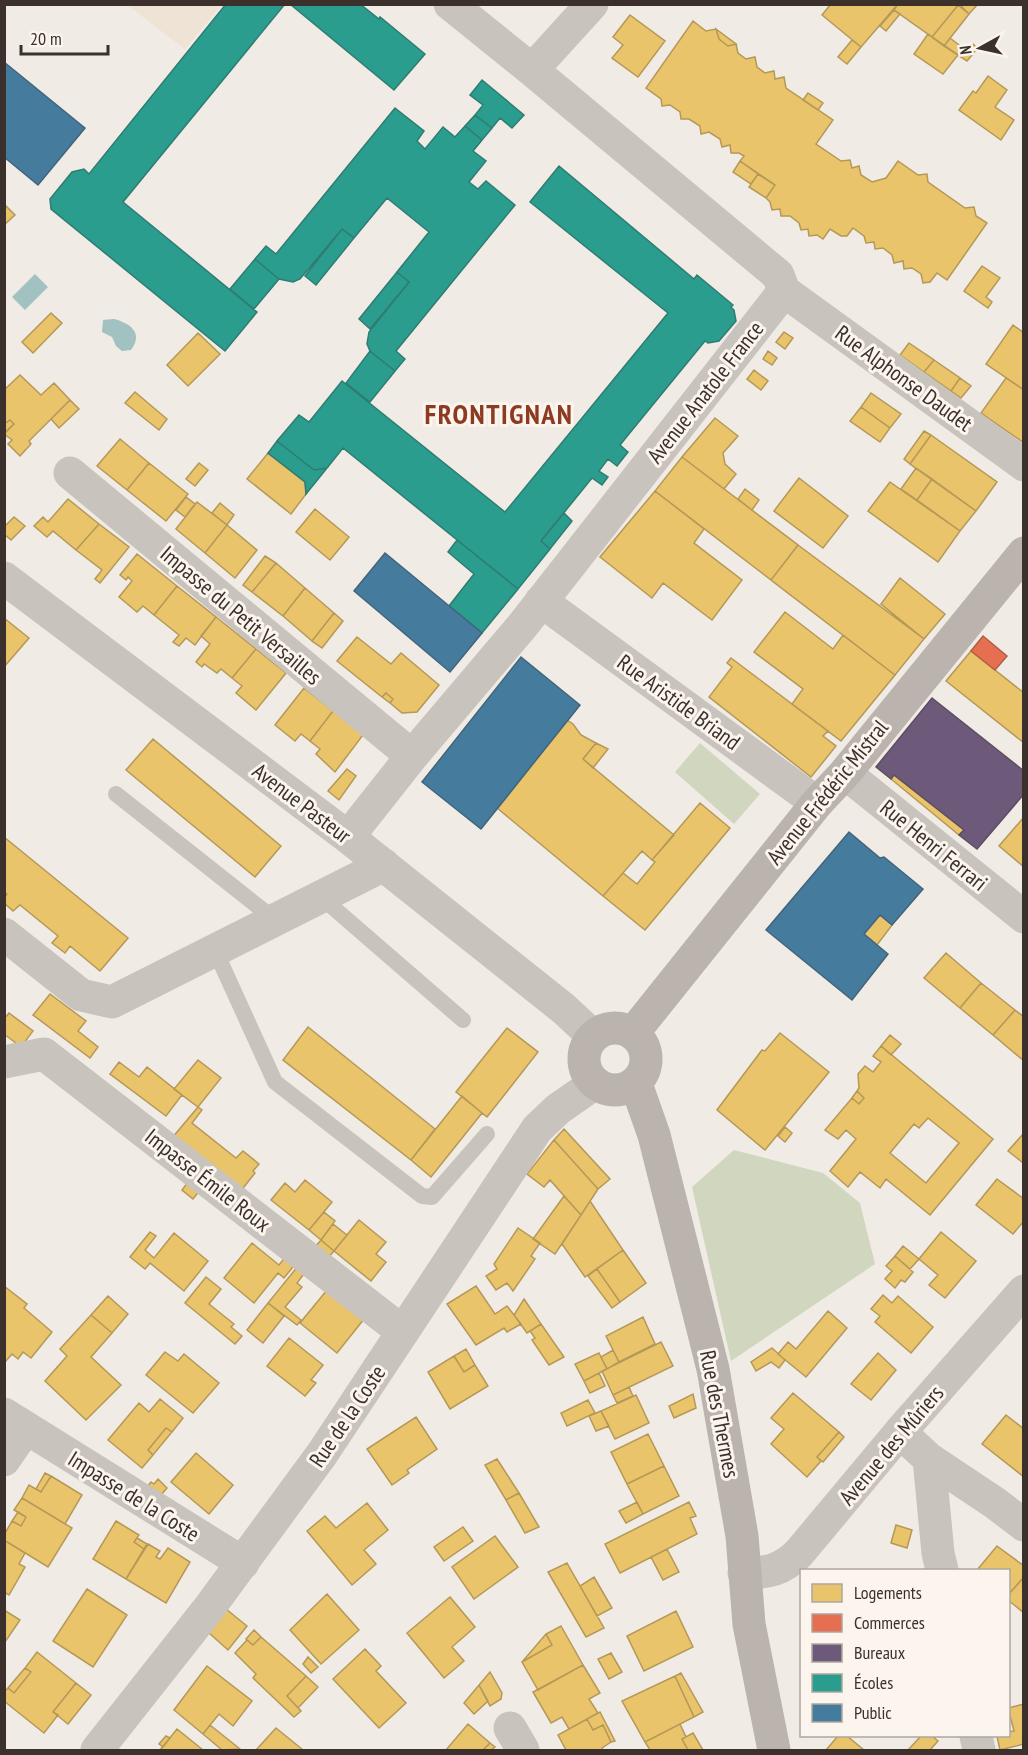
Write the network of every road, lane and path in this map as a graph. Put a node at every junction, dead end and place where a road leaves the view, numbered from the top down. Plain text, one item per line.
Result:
1 (450, 4) edge
2 (592, 4) edge
3 (532, 70) junction
4 (784, 291) junction
5 (1023, 465) edge
6 (70, 473) dead end
7 (1023, 553) edge
8 (4, 578) edge
9 (541, 601) junction
10 (412, 756) junction
11 (845, 773) junction
12 (116, 794) dead end
13 (817, 803) junction
14 (348, 837) junction
15 (384, 866) junction
16 (321, 897) junction
17 (1023, 917) edge
18 (274, 919) junction
19 (4, 934) edge
20 (215, 951) junction
21 (463, 1020) dead end
22 (633, 1033) junction
23 (593, 1036) junction
24 (4, 1062) edge
25 (594, 1084) junction
26 (636, 1084) junction
27 (487, 1134) dead end
28 (1023, 1291) edge
29 (403, 1332) junction
30 (15, 1421) edge
31 (900, 1432) junction
32 (929, 1458) junction
33 (4, 1460) edge
34 (1023, 1525) edge
35 (243, 1563) junction
36 (942, 1569) edge
37 (744, 1573) junction
38 (97, 1750) edge
39 (774, 1750) edge

1 - 3 street
2 - 3 street
3 - 4 street
4 - 5 street, Rue Alphonse Daudet
4 - 9 street, Avenue Anatole France
6 - 10 street, Impasse du Petit Versailles
7 - 11 main road, Avenue Frédéric Mistral
8 - 14 street, Avenue Pasteur
9 - 10 street, Avenue Anatole France
9 - 13 street, Rue Aristide Briand
10 - 14 street, Avenue Anatole France
11 - 13 main road, Avenue Frédéric Mistral
11 - 17 street, Rue Henri Ferrari
12 - 18 lane
13 - 22 main road, Avenue Frédéric Mistral
14 - 15 street, Avenue Pasteur
15 - 16 street
15 - 23 street, Avenue Pasteur
16 - 18 street
16 - 21 lane
18 - 20 street
19 - 20 street
20 - 27 lane
22 - 23 main road
22 - 26 main road
23 - 25 main road
24 - 29 street, Impasse Émile Roux
25 - 26 main road
25 - 29 street, Rue de la Coste
26 - 37 main road, Rue des Thermes
28 - 31 street, Avenue des Mûriers
29 - 35 street, Rue de la Coste
30 - 33 street, Impasse de la Coste
30 - 35 street, Impasse de la Coste
31 - 32 street
31 - 37 street, Avenue des Mûriers
32 - 34 street
32 - 36 street
35 - 38 street, Rue de la Coste
37 - 39 main road, Rue des Thermes

